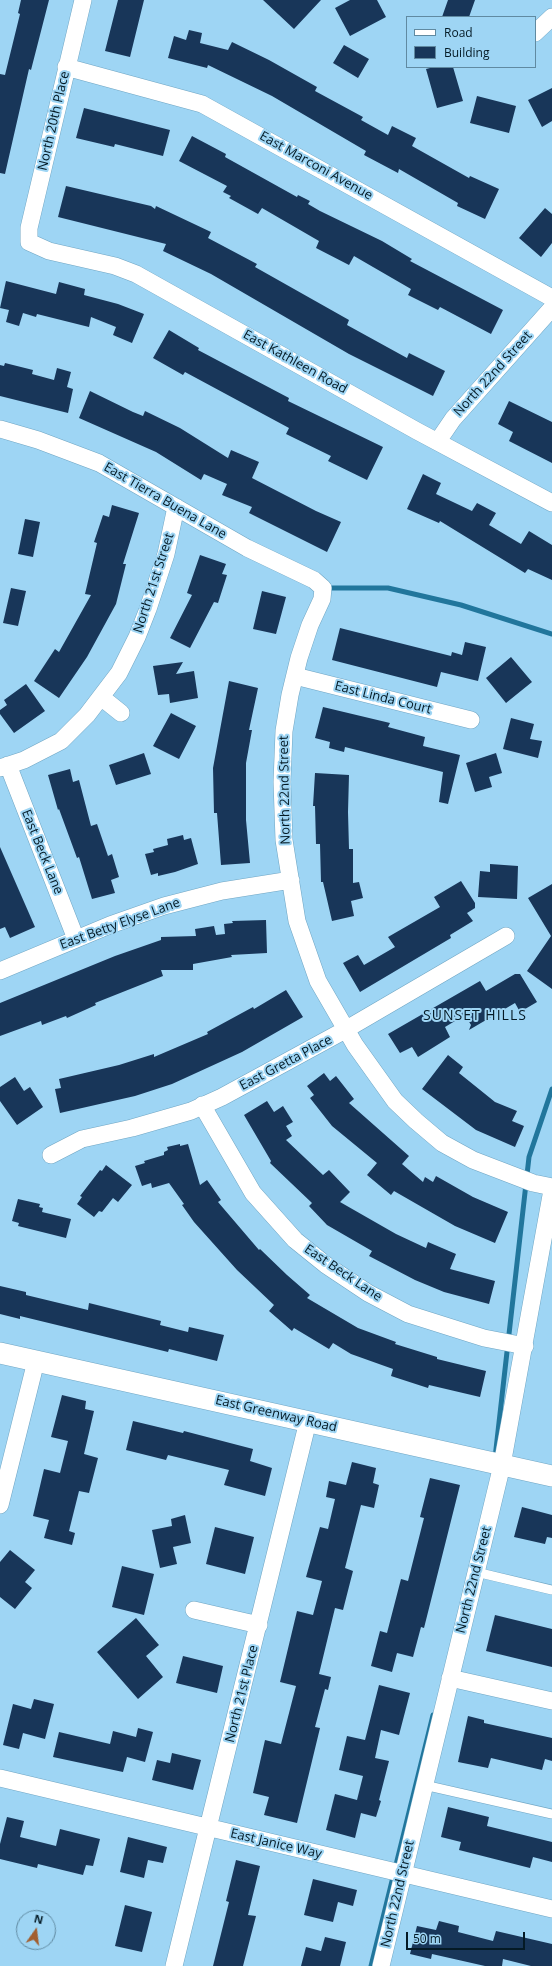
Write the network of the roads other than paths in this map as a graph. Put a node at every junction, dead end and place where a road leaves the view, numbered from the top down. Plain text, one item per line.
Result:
1 (83, 0) edge
2 (552, 17) edge
3 (536, 32) edge
4 (66, 67) junction
5 (29, 242) joint
6 (552, 298) edge
7 (552, 308) edge
8 (0, 429) edge
9 (438, 442) junction
10 (552, 503) edge
11 (176, 508) junction
12 (323, 588) joint
13 (295, 676) junction
14 (101, 697) junction
15 (121, 713) dead end
16 (471, 720) dead end
17 (4, 767) edge
18 (291, 880) junction
19 (506, 936) dead end
20 (76, 939) junction
21 (0, 971) edge
22 (345, 1030) junction
23 (202, 1105) junction
24 (51, 1154) dead end
25 (552, 1188) edge
26 (525, 1346) junction
27 (0, 1353) edge
28 (36, 1361) junction
29 (308, 1421) junction
30 (502, 1465) junction
31 (552, 1476) edge
32 (0, 1504) edge
33 (476, 1572) junction
34 (552, 1590) edge
35 (194, 1610) dead end
36 (259, 1625) junction
37 (450, 1678) junction
38 (552, 1701) edge
39 (0, 1778) edge
40 (424, 1785) junction
41 (552, 1814) edge
42 (208, 1828) junction
43 (403, 1874) junction
44 (552, 1909) edge
45 (174, 1966) edge
46 (381, 1966) edge

1 - 4 street, North 20th Place
2 - 3 street
4 - 5 street, North 20th Place
4 - 6 street, East Marconi Avenue
5 - 9 street, East Kathleen Road
7 - 9 street, North 22nd Street
8 - 11 street, East Tierra Buena Lane
9 - 10 street, East Kathleen Road
11 - 12 street, East Tierra Buena Lane
11 - 14 street, North 21st Street
12 - 13 street, North 22nd Street
13 - 16 street, East Linda Court
13 - 18 street, North 22nd Street
14 - 15 street
14 - 17 street, North 21st Street
17 - 20 street, East Beck Lane
18 - 20 street, East Betty Elyse Lane
18 - 22 street, North 22nd Street
19 - 22 street, East Gretta Place
20 - 21 street, East Betty Elyse Lane
22 - 23 street, East Gretta Place
22 - 25 street, North 22nd Street
23 - 24 street, East Gretta Place
23 - 26 street, East Beck Lane
25 - 26 street, North 22nd Street
26 - 30 street, North 22nd Street
27 - 28 street, East Greenway Road
28 - 29 street, East Greenway Road
28 - 32 street
29 - 30 street, East Greenway Road
29 - 36 street, North 21st Place
30 - 31 street, East Greenway Road
30 - 33 street, North 22nd Street
33 - 34 lane
33 - 37 street, North 22nd Street
35 - 36 street
36 - 42 street, North 21st Place
37 - 38 street
37 - 40 street, North 22nd Street
39 - 42 street, East Janice Way
40 - 41 lane
40 - 43 street, North 22nd Street
42 - 43 street, East Janice Way
42 - 45 street, North 21st Place
43 - 44 street, East Janice Way
43 - 46 street, North 22nd Street

